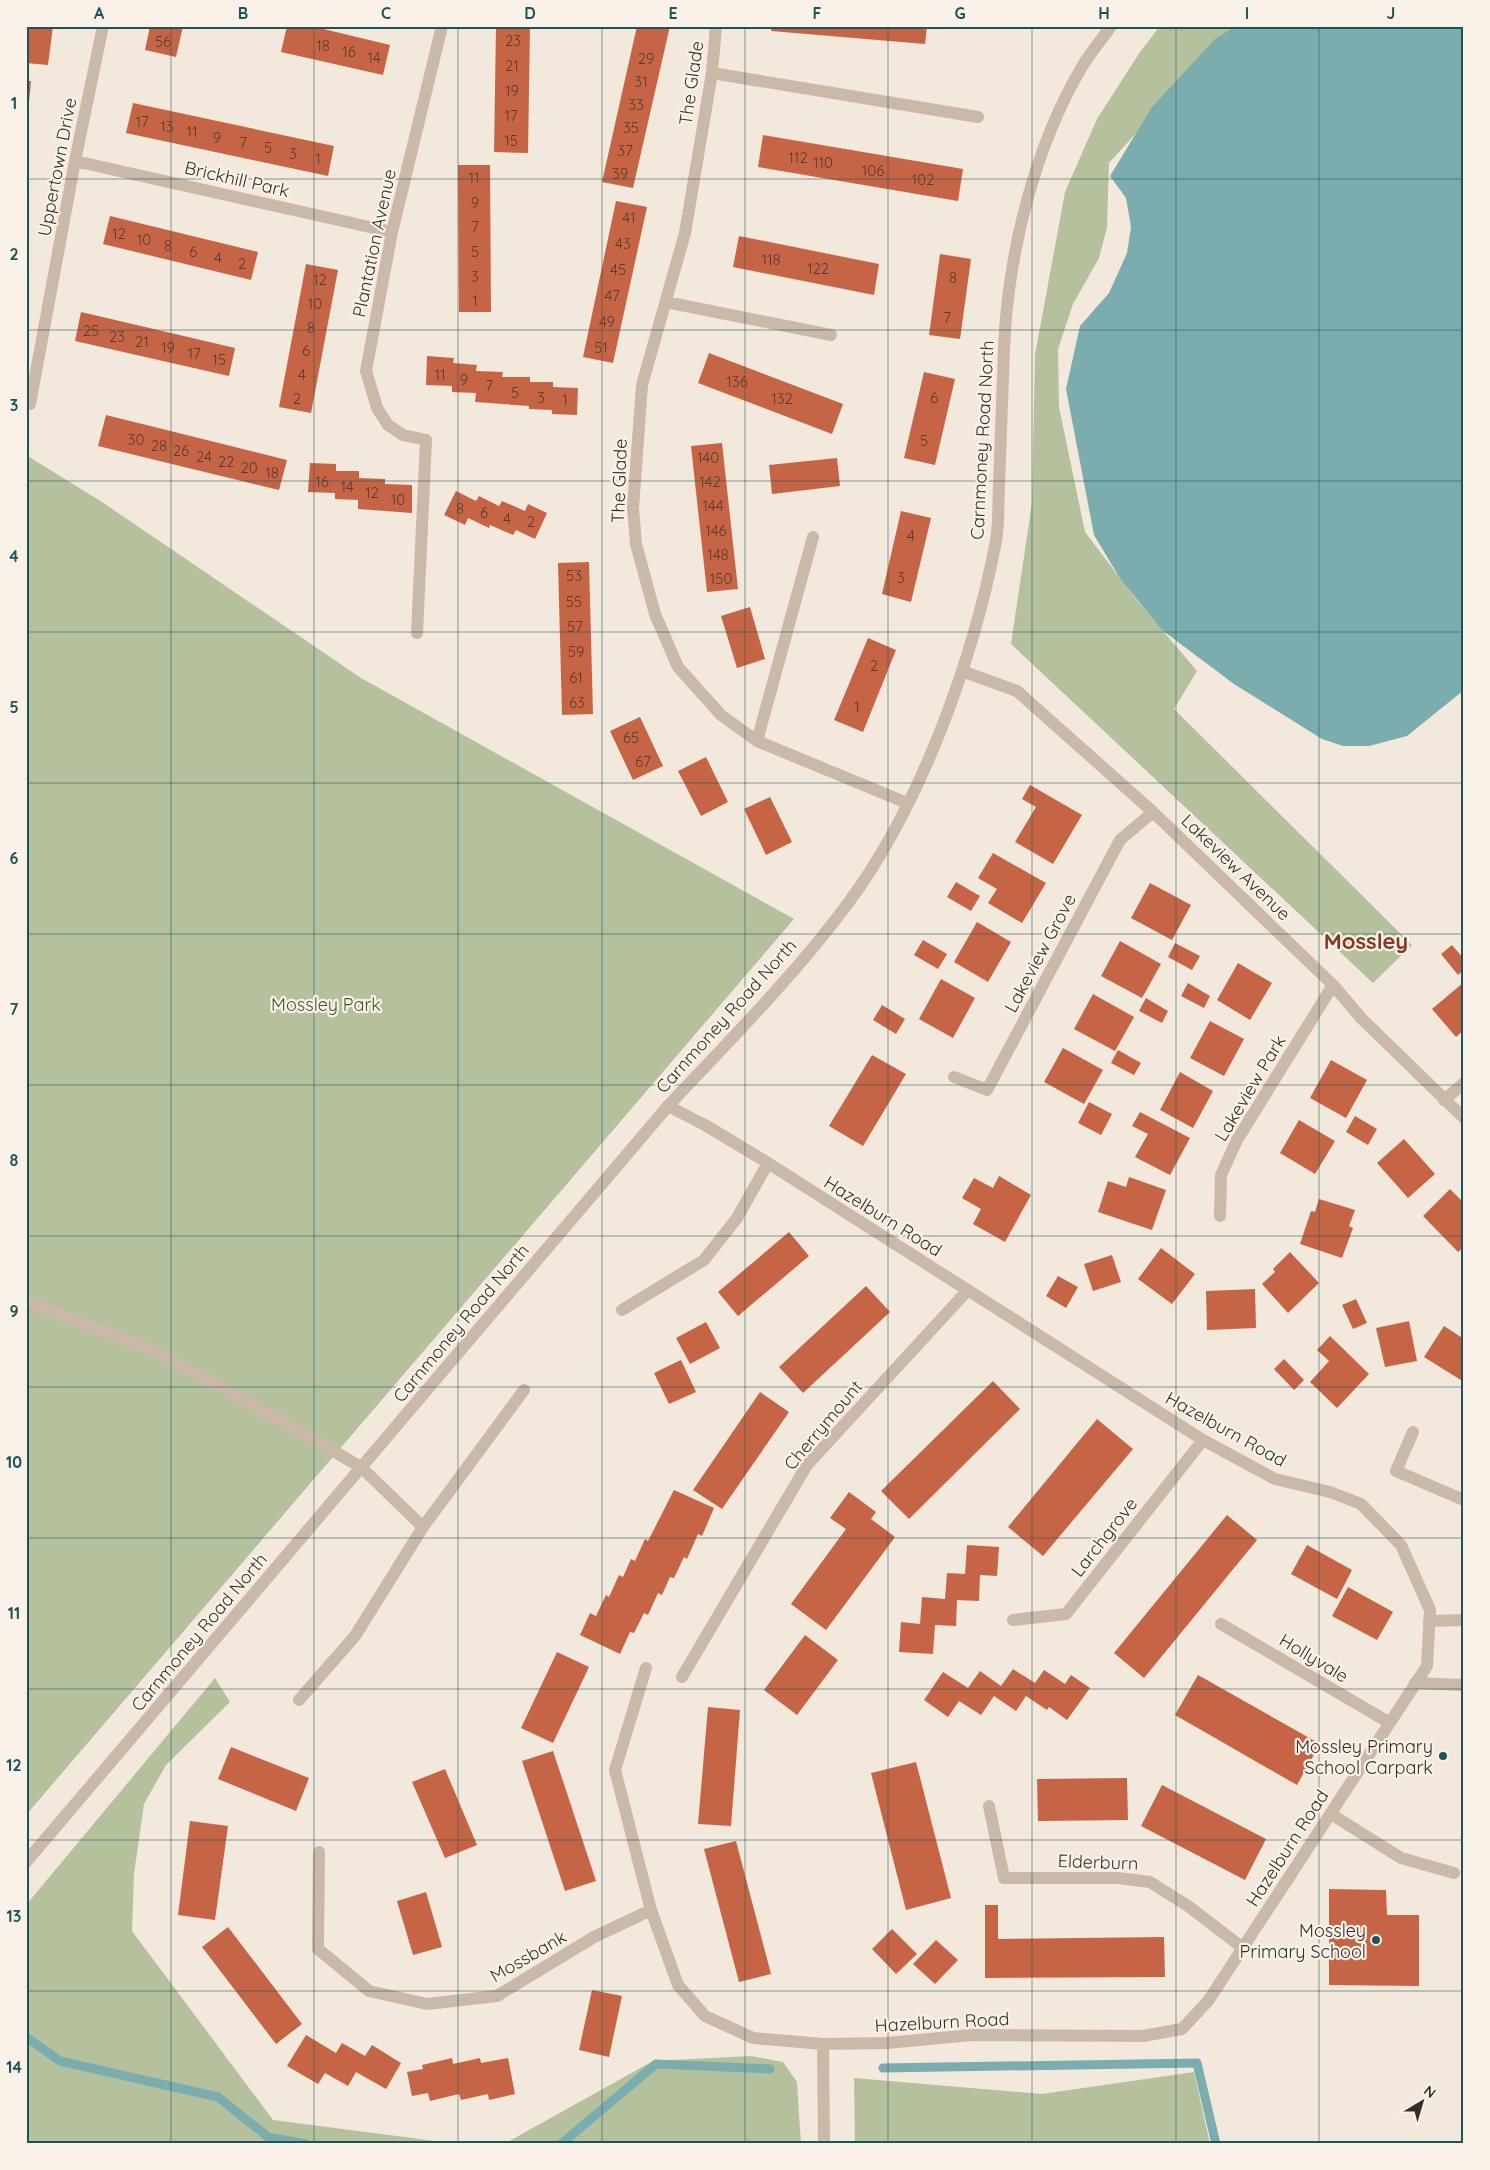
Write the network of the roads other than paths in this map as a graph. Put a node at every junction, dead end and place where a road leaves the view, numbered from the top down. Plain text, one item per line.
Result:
1 (103, 26) edge
2 (442, 26) edge
3 (716, 26) edge
4 (1111, 26) edge
5 (712, 73) junction
6 (978, 117) dead end
7 (75, 160) junction
8 (392, 232) junction
9 (666, 302) junction
10 (831, 335) dead end
11 (30, 404) dead end
12 (813, 537) dead end
13 (417, 633) dead end
14 (962, 670) junction
15 (757, 741) junction
16 (907, 803) junction
17 (1153, 812) junction
18 (1333, 985) junction
19 (954, 1077) dead end
20 (1464, 1083) edge
21 (1444, 1100) junction
22 (668, 1106) junction
23 (1464, 1118) edge
24 (768, 1163) junction
25 (1220, 1216) dead end
26 (968, 1290) junction
27 (26, 1302) edge
28 (622, 1310) dead end
29 (524, 1390) dead end
30 (1413, 1432) dead end
31 (1203, 1440) junction
32 (362, 1468) junction
33 (1464, 1500) edge
34 (422, 1527) junction
35 (1013, 1620) dead end
36 (1464, 1620) edge
37 (1429, 1621) junction
38 (1221, 1624) dead end
39 (646, 1668) dead end
40 (682, 1676) dead end
41 (1416, 1683) junction
42 (1464, 1685) edge
43 (298, 1700) dead end
44 (1390, 1723) junction
45 (990, 1806) dead end
46 (1330, 1814) junction
47 (320, 1852) dead end
48 (26, 1862) edge
49 (1454, 1873) dead end
50 (651, 1910) junction
51 (1243, 1948) junction
52 (823, 2044) junction
53 (824, 2144) edge

1 - 7 street, Uppertown Drive
2 - 8 street, Plantation Avenue
3 - 5 street, The Glade
4 - 14 street, Carnmoney Road North
5 - 6 street
5 - 9 street, The Glade
7 - 8 street, Brickhill Park
7 - 11 street, Uppertown Drive
8 - 13 street, Plantation Avenue
9 - 10 street
9 - 15 street, The Glade
12 - 15 street
14 - 16 street, Carnmoney Road North
14 - 17 street, Lakeview Avenue
15 - 16 street, The Glade
16 - 22 street, Carnmoney Road North
17 - 18 street, Lakeview Avenue
17 - 19 street, Lakeview Grove
18 - 21 street, Lakeview Avenue
18 - 25 street, Lakeview Park
20 - 21 street
21 - 23 street, Lakeview Avenue
22 - 24 street, Hazelburn Road
22 - 32 street, Carnmoney Road North
24 - 26 street, Hazelburn Road
24 - 28 street
26 - 31 street, Hazelburn Road
26 - 40 street, Cherrymount
27 - 32 street
29 - 34 street
30 - 33 street
31 - 35 street, Larchgrove
31 - 37 street, Hazelburn Road
32 - 34 street
32 - 48 street, Carnmoney Road North
34 - 43 street
36 - 37 street
37 - 41 street, Hazelburn Road
38 - 44 street, Hollyvale
39 - 50 street, Hazelburn Road
41 - 42 street
41 - 44 street, Hazelburn Road
44 - 46 street, Hazelburn Road
45 - 51 street, Elderburn
46 - 49 street
46 - 51 street, Hazelburn Road
47 - 50 street, Mossbank
50 - 52 street, Hazelburn Road
51 - 52 street, Hazelburn Road
52 - 53 street

